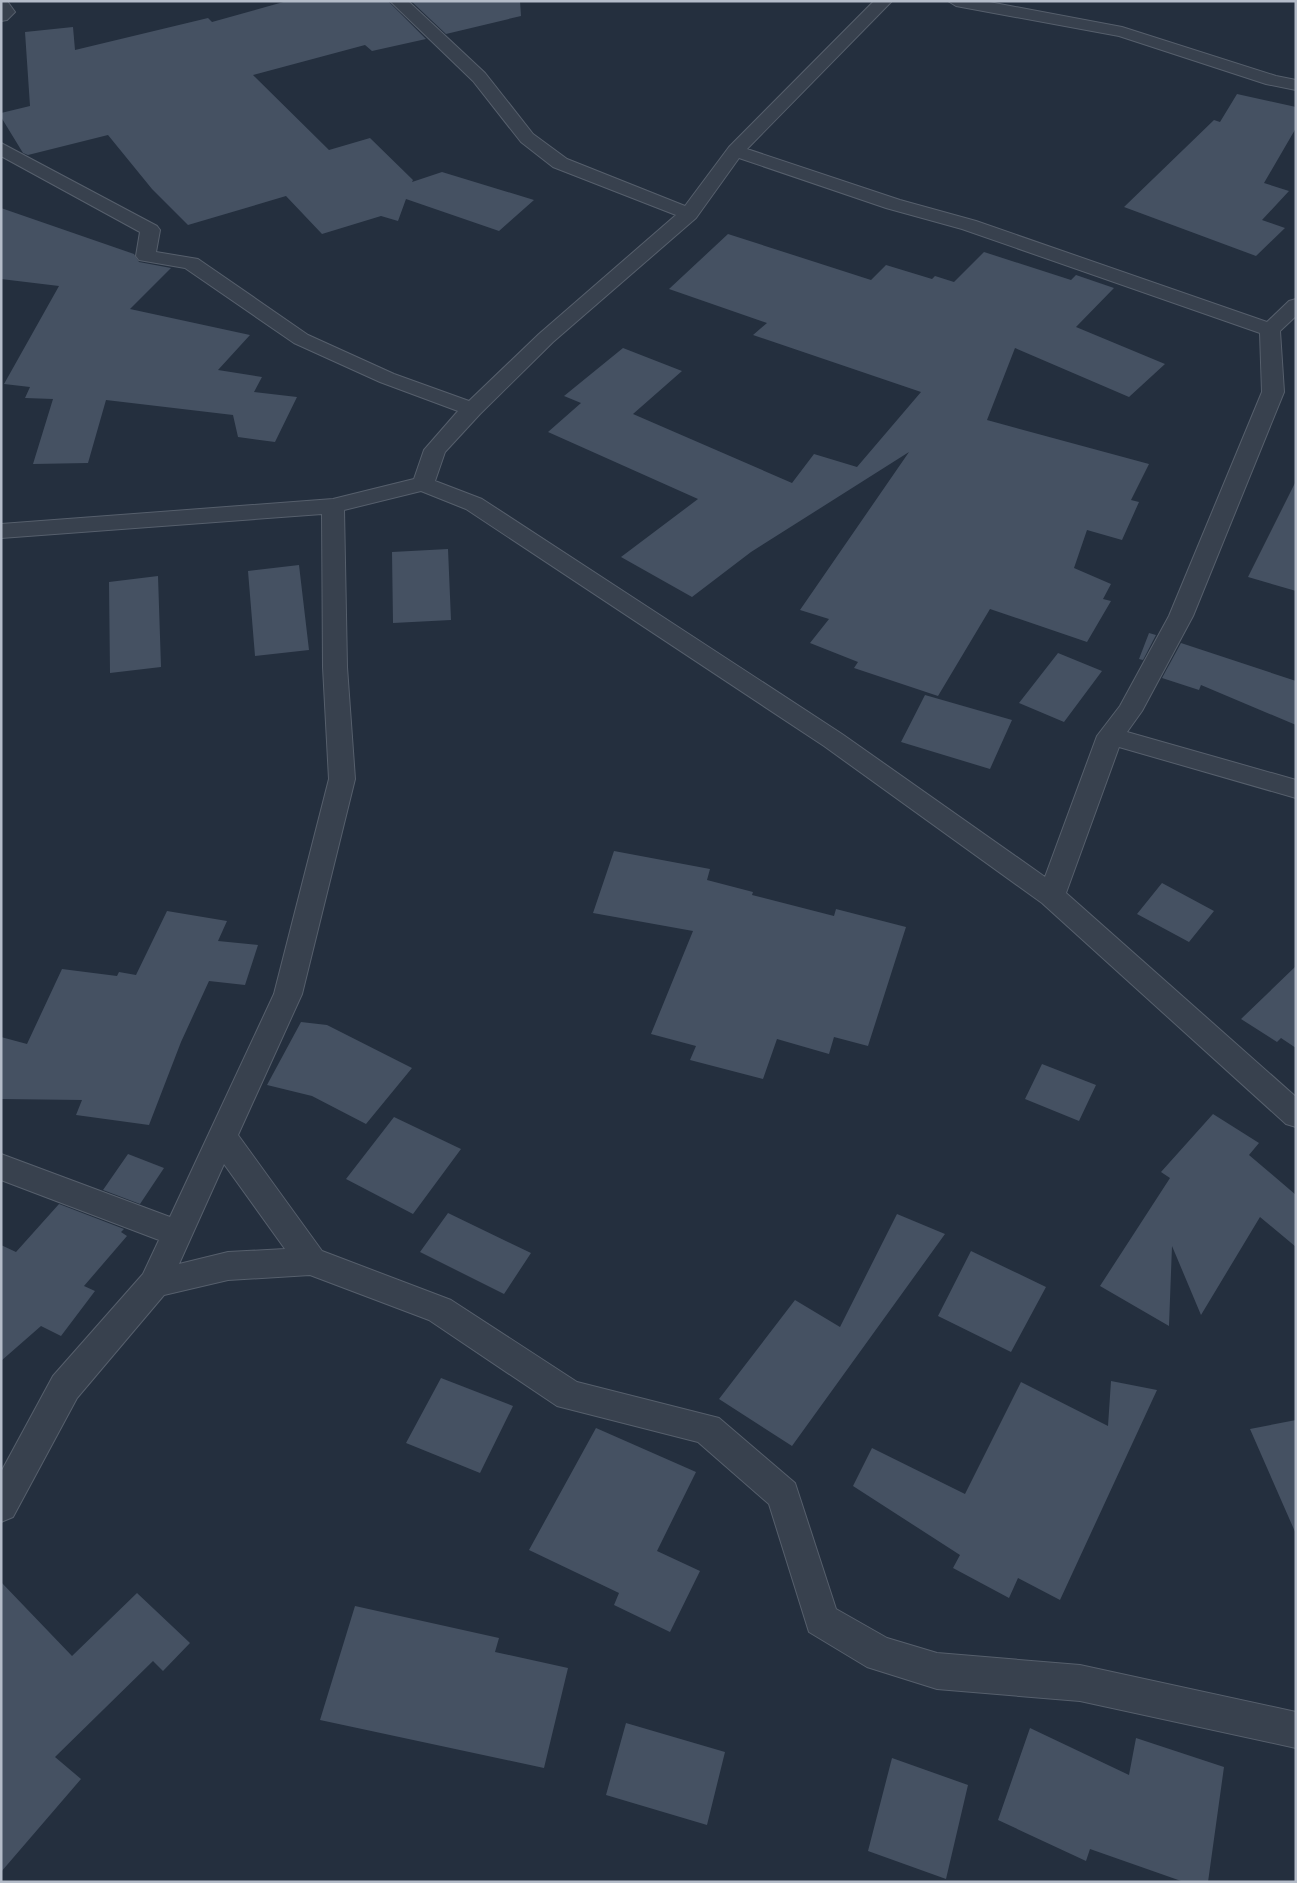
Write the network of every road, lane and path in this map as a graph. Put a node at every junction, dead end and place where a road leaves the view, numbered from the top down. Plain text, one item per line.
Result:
1 (398, 1) edge
2 (884, 1) edge
3 (956, 1) edge
4 (1, 5) edge
5 (1, 16) edge
6 (1296, 85) edge
7 (1, 148) edge
8 (735, 151) junction
9 (690, 214) junction
10 (1296, 305) edge
11 (1270, 330) junction
12 (472, 409) junction
13 (423, 484) junction
14 (333, 506) junction
15 (1, 531) edge
16 (1110, 736) junction
17 (1296, 789) edge
18 (1052, 896) junction
19 (1296, 1115) edge
20 (222, 1137) junction
21 (1, 1167) edge
22 (177, 1232) junction
23 (311, 1261) junction
24 (154, 1284) junction
25 (1, 1506) edge
26 (1296, 1730) edge

1 - 9 street
2 - 8 street
3 - 6 street
4 - 5 street
7 - 12 street
8 - 9 street
8 - 11 street
9 - 12 street
10 - 11 street
11 - 16 street
12 - 13 street
13 - 14 street
13 - 18 street
14 - 15 street
14 - 20 street
16 - 17 street
16 - 18 street
18 - 19 street
20 - 22 street
20 - 23 street
21 - 22 street
22 - 24 street
23 - 24 street
23 - 26 street
24 - 25 street

